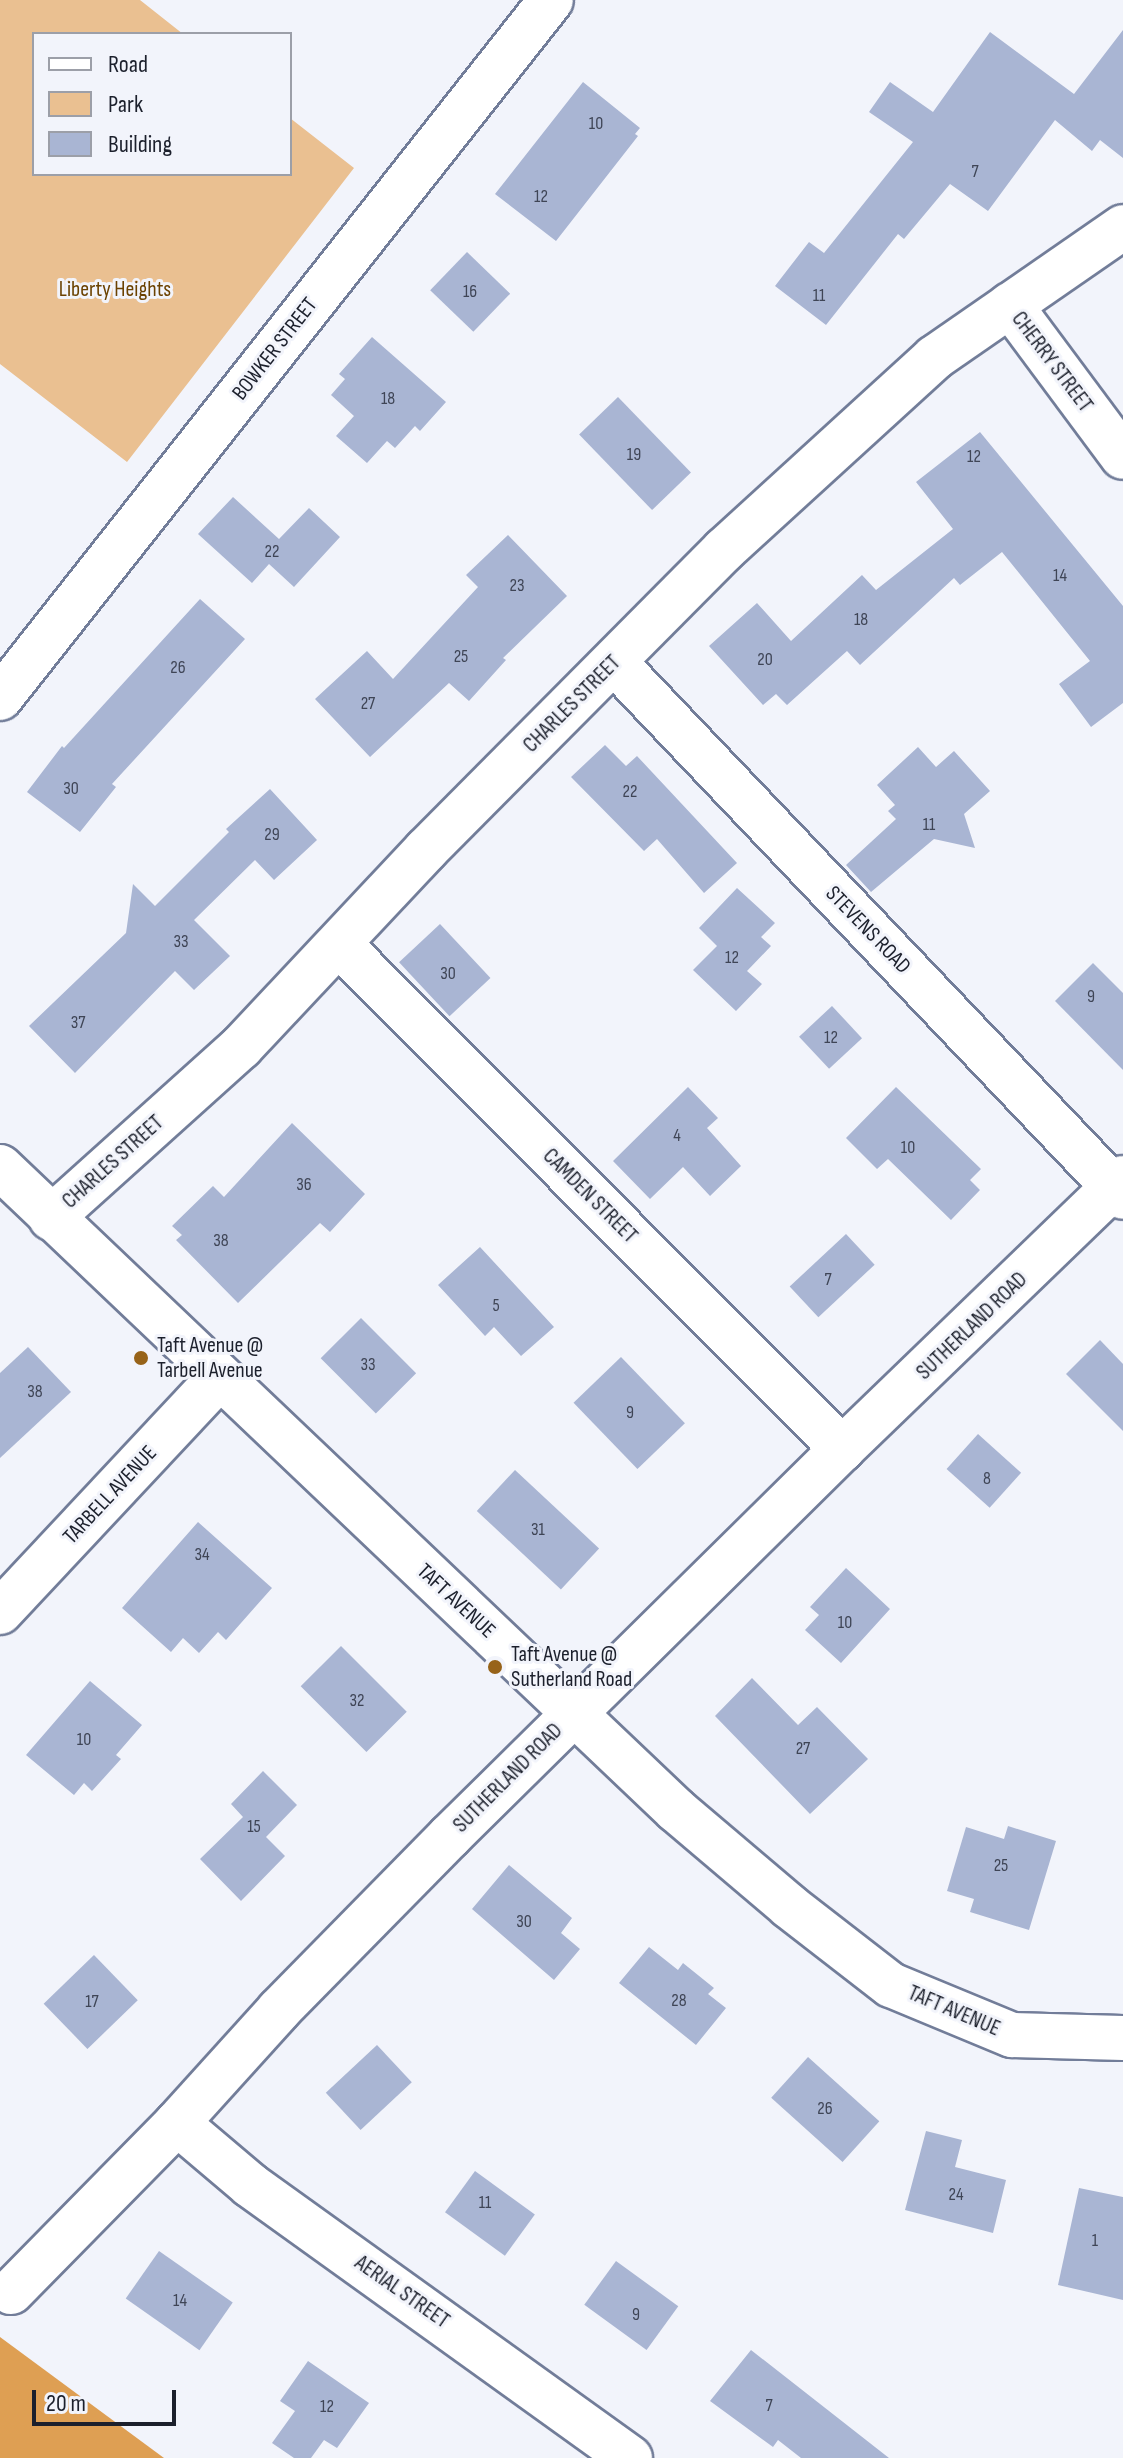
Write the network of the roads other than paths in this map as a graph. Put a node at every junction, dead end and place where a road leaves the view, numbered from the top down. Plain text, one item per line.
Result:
1 (551, 0) edge
2 (1123, 227) edge
3 (1010, 305) junction
4 (1123, 457) edge
5 (614, 662) junction
6 (0, 698) edge
7 (339, 944) junction
8 (0, 1167) edge
9 (1119, 1187) edge
10 (51, 1218) junction
11 (220, 1377) junction
12 (842, 1449) junction
13 (0, 1612) edge
14 (575, 1712) junction
15 (1123, 2038) edge
16 (177, 2123) junction
17 (11, 2292) dead end
18 (630, 2458) edge

1 - 6 street, BOWKER STREET
2 - 3 street, CHARLES STREET
3 - 4 street, CHERRY STREET
3 - 5 street, CHARLES STREET
5 - 7 street, CHARLES STREET
5 - 9 street, STEVENS ROAD
7 - 10 street, CHARLES STREET
7 - 12 street, CAMDEN STREET
8 - 10 street, TAFT AVENUE
9 - 12 street, SUTHERLAND ROAD
10 - 11 street, TAFT AVENUE
11 - 13 street, TARBELL AVENUE
11 - 14 street, TAFT AVENUE
12 - 14 street, SUTHERLAND ROAD
14 - 15 street, TAFT AVENUE
14 - 16 street, SUTHERLAND ROAD
16 - 17 street, SUTHERLAND ROAD
16 - 18 street, AERIAL STREET

